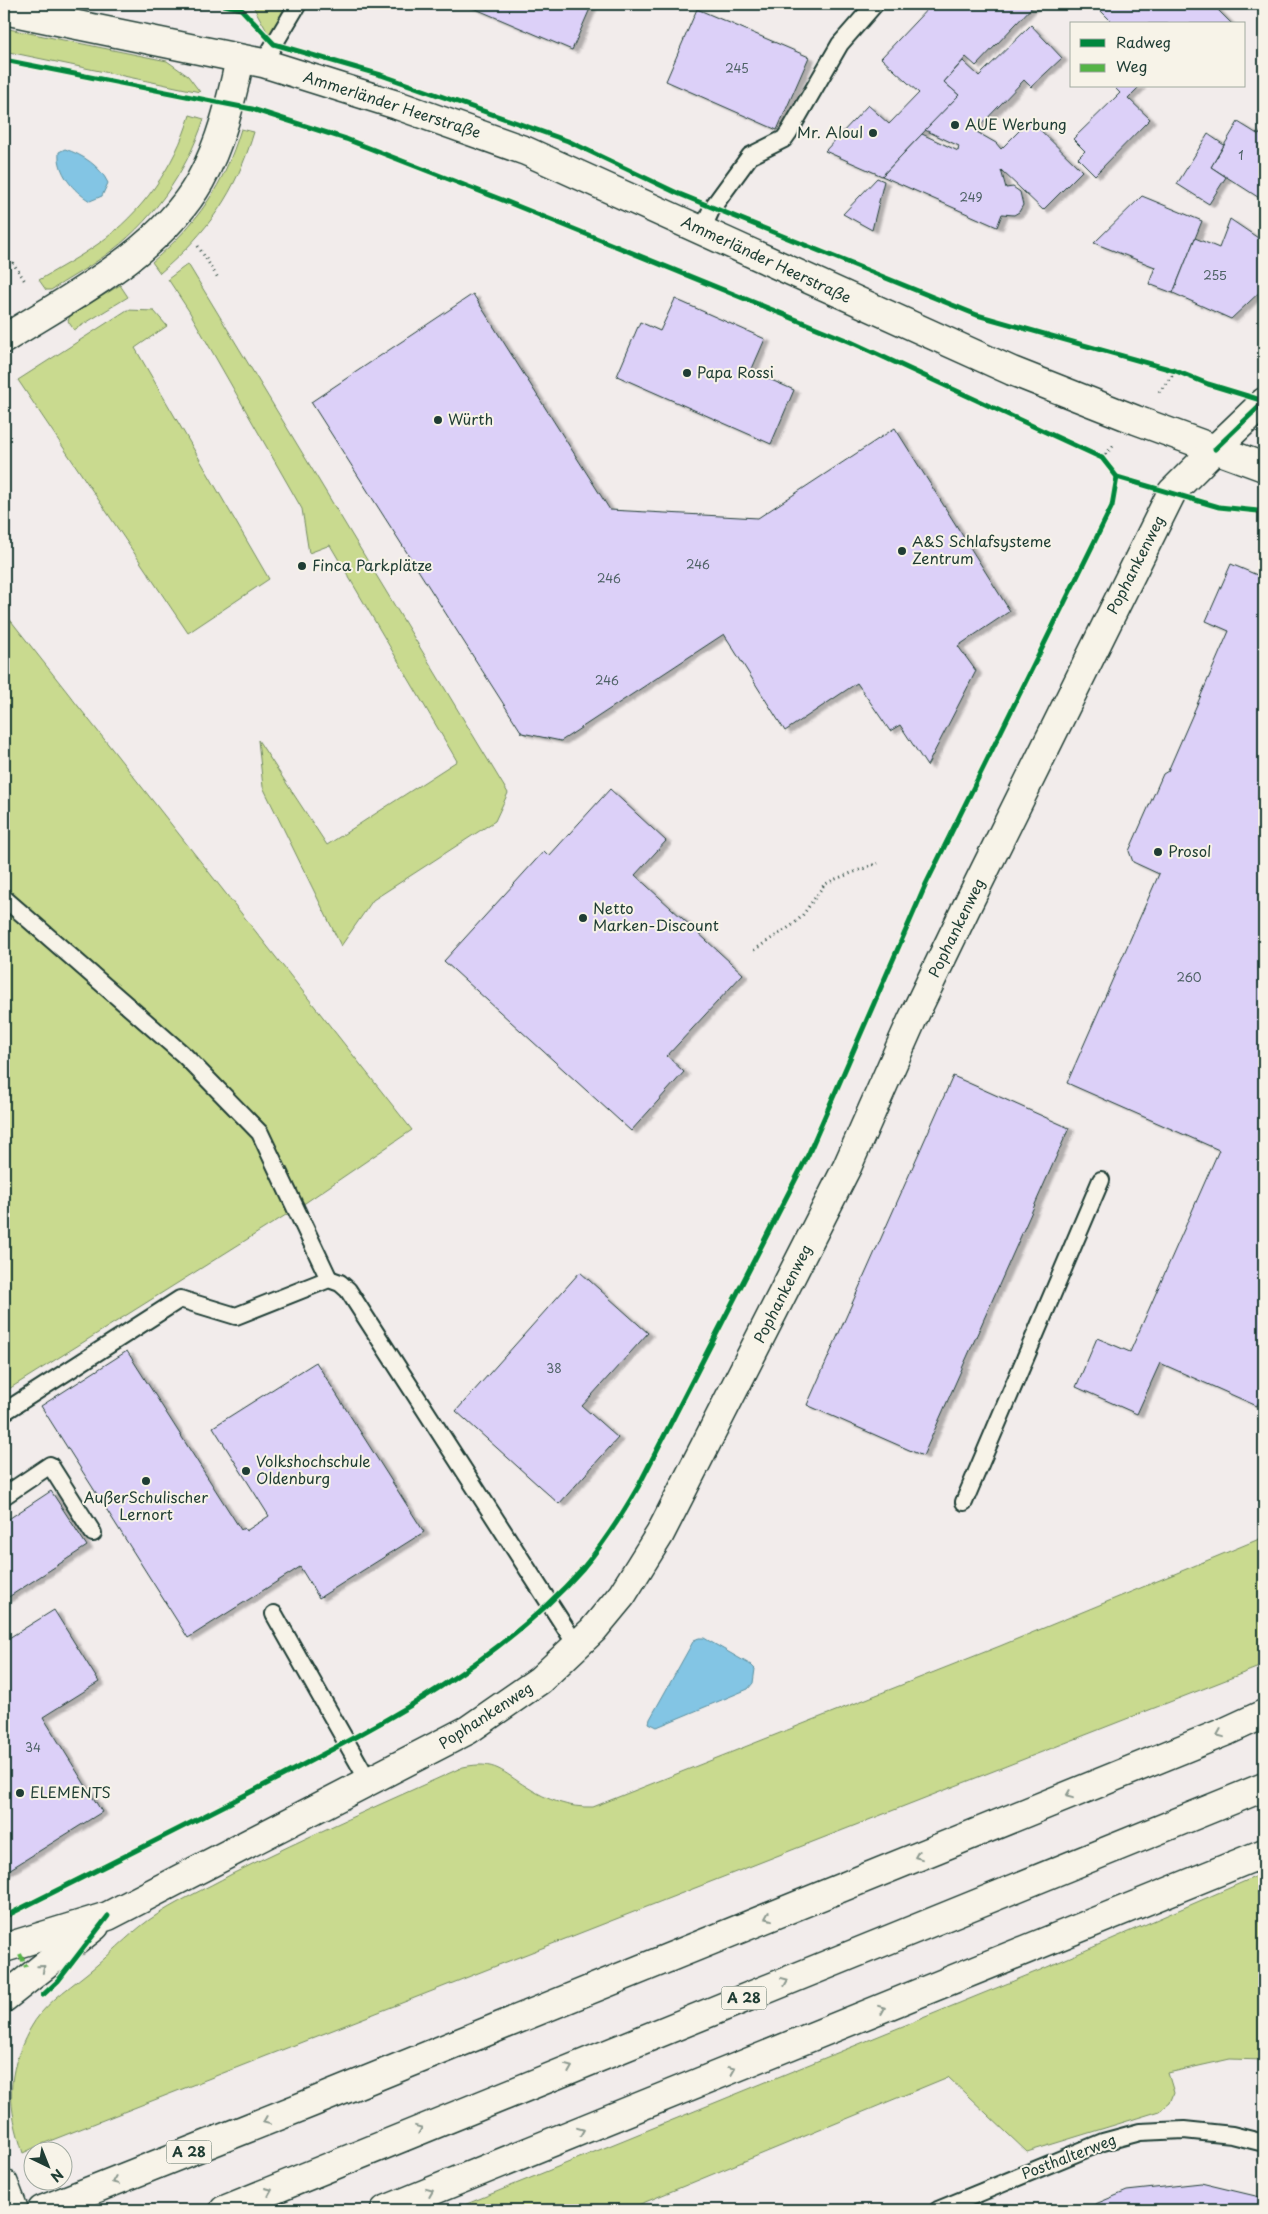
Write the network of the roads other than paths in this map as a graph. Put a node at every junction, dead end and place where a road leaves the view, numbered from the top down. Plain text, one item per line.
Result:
1 (298, 4) edge
2 (875, 4) edge
3 (4, 10) edge
4 (252, 61) junction
5 (702, 230) junction
6 (4, 339) edge
7 (1264, 402) edge
8 (1215, 448) junction
9 (1264, 467) edge
10 (4, 898) edge
11 (1101, 1180) dead end
12 (329, 1279) junction
13 (4, 1412) edge
14 (4, 1496) edge
15 (964, 1502) dead end
16 (93, 1533) dead end
17 (274, 1614) dead end
18 (577, 1646) junction
19 (1264, 1714) edge
20 (369, 1782) junction
21 (1264, 1786) edge
22 (1264, 1853) edge
23 (108, 1916) junction
24 (4, 1948) edge
25 (4, 1998) edge
26 (1264, 2143) edge
27 (4, 2184) edge
28 (14, 2210) edge
29 (42, 2210) edge
30 (224, 2210) edge
31 (385, 2210) edge
32 (938, 2210) edge

1 - 4 lane
2 - 5 lane
3 - 4 main road, Ammerländer Heerstraße
4 - 5 main road, Ammerländer Heerstraße
4 - 6 main road
5 - 8 main road, Ammerländer Heerstraße
7 - 8 main road, Pophankenweg
8 - 9 main road, Ammerländer Heerstraße
8 - 18 main road, Pophankenweg
10 - 12 lane
11 - 15 lane
12 - 13 lane
12 - 18 lane
14 - 16 lane
17 - 20 lane
18 - 20 main road, Pophankenweg
19 -> 29 main road, A 28
20 - 23 main road, Pophankenweg
30 -> 21 main road, A 28
31 -> 22 main road
23 - 24 main road, Pophankenweg
25 -> 23 main road, Pophankenweg
26 - 32 lane, Posthalterweg
27 - 28 main road

